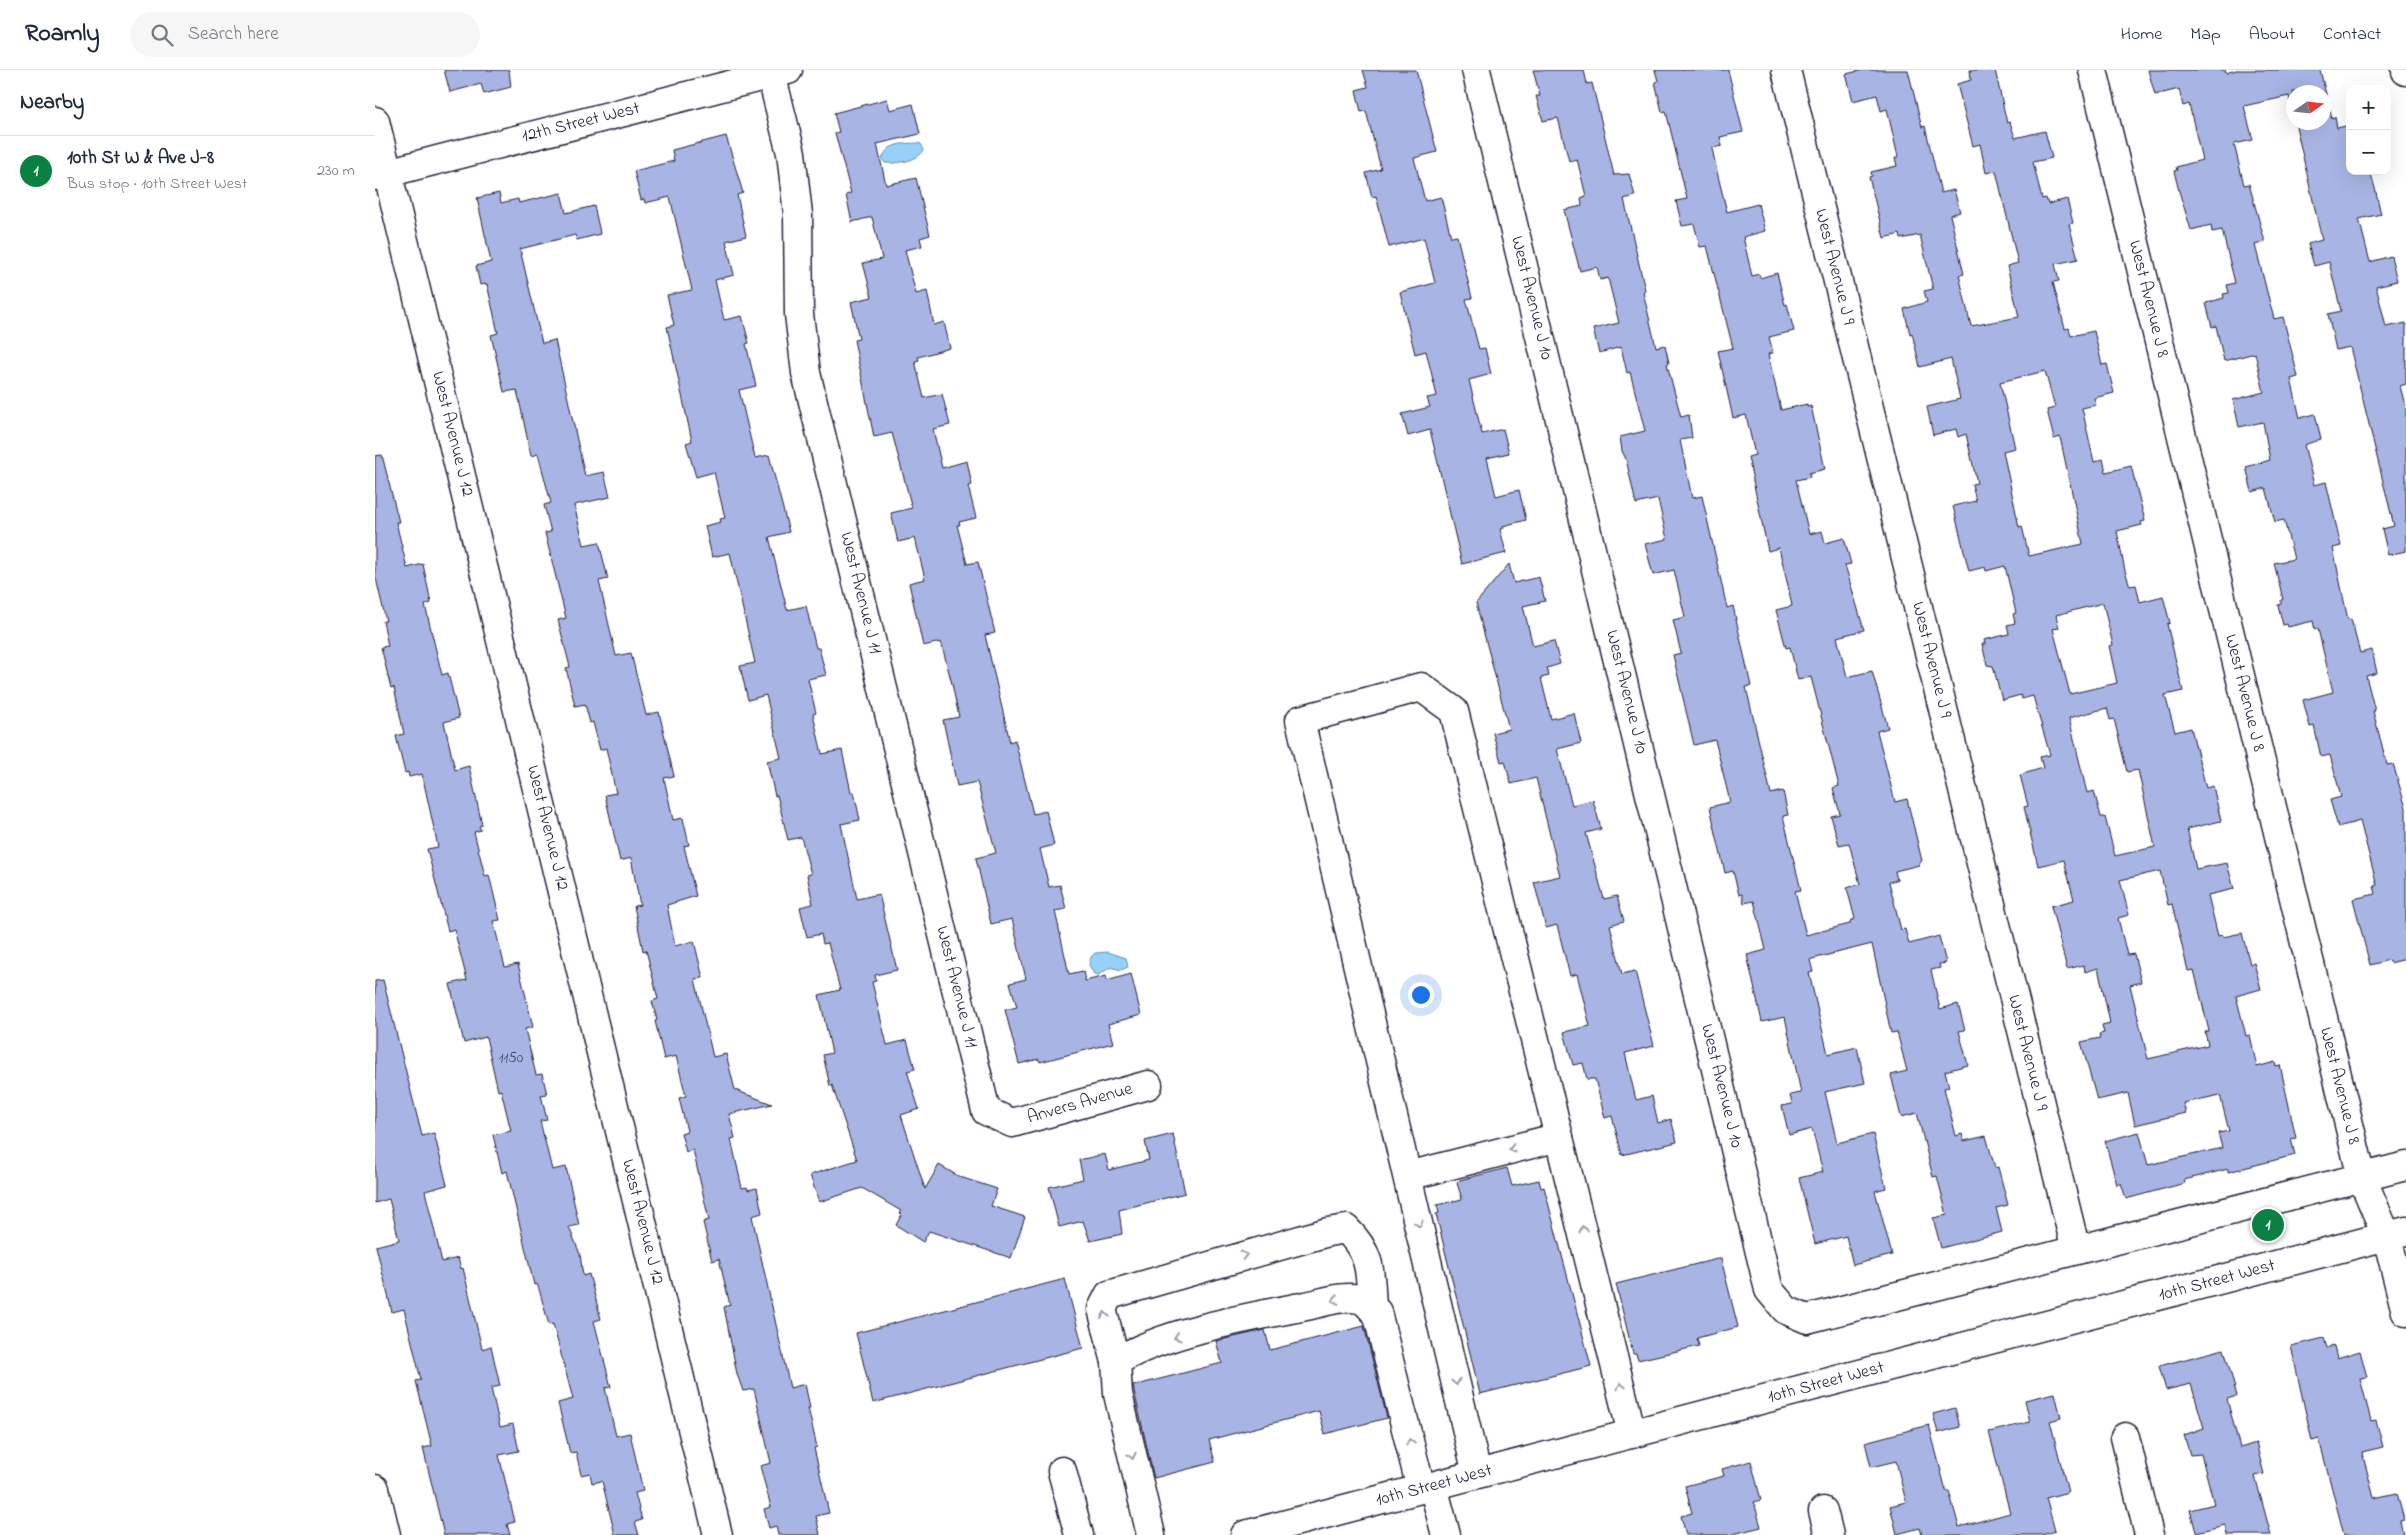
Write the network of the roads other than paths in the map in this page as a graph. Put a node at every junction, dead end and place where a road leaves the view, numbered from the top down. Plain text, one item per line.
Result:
1 (1477, 70) edge
2 (1786, 70) edge
3 (2093, 70) edge
4 (777, 71) edge
5 (375, 121) edge
6 (382, 174) edge
7 (1148, 1085) dead end
8 (986, 1111) joint
9 (1559, 1137) junction
10 (2406, 1166) edge
11 (1408, 1176) junction
12 (2362, 1178) junction
13 (2396, 1234) edge
14 (2076, 1250) junction
15 (1373, 1309) junction
16 (2406, 1312) edge
17 (1116, 1362) junction
18 (1632, 1434) junction
19 (2125, 1437) dead end
20 (1062, 1471) dead end
21 (1477, 1474) junction
22 (1427, 1487) junction
23 (375, 1489) edge
24 (386, 1535) edge
25 (718, 1535) edge
26 (1079, 1535) edge
27 (1151, 1535) edge
28 (1245, 1535) edge
29 (1446, 1535) edge
30 (2149, 1535) edge

1 - 14 street, West Avenue J 10
2 - 14 street, West Avenue J 9
3 - 12 street, West Avenue J 8
4 - 6 street, 12th Street West
4 - 8 street, West Avenue J 11
5 - 6 street, West Avenue J 12
6 - 25 street, West Avenue J 12
7 - 8 street, Anvers Avenue
9 -> 11 street
9 - 11 street
18 -> 9 street
10 - 12 street
11 -> 21 street
12 - 13 street, West Avenue J 8
12 - 14 street
13 - 16 street, West Avenue J 8
13 - 18 street, 10th Street West
15 -> 17 street
17 -> 15 street
22 -> 15 street
17 -> 27 street
18 - 21 street, 10th Street West
19 - 30 street
20 - 26 street
21 - 22 street, 10th Street West
22 - 28 street, 10th Street West
22 - 29 street
23 - 24 street

